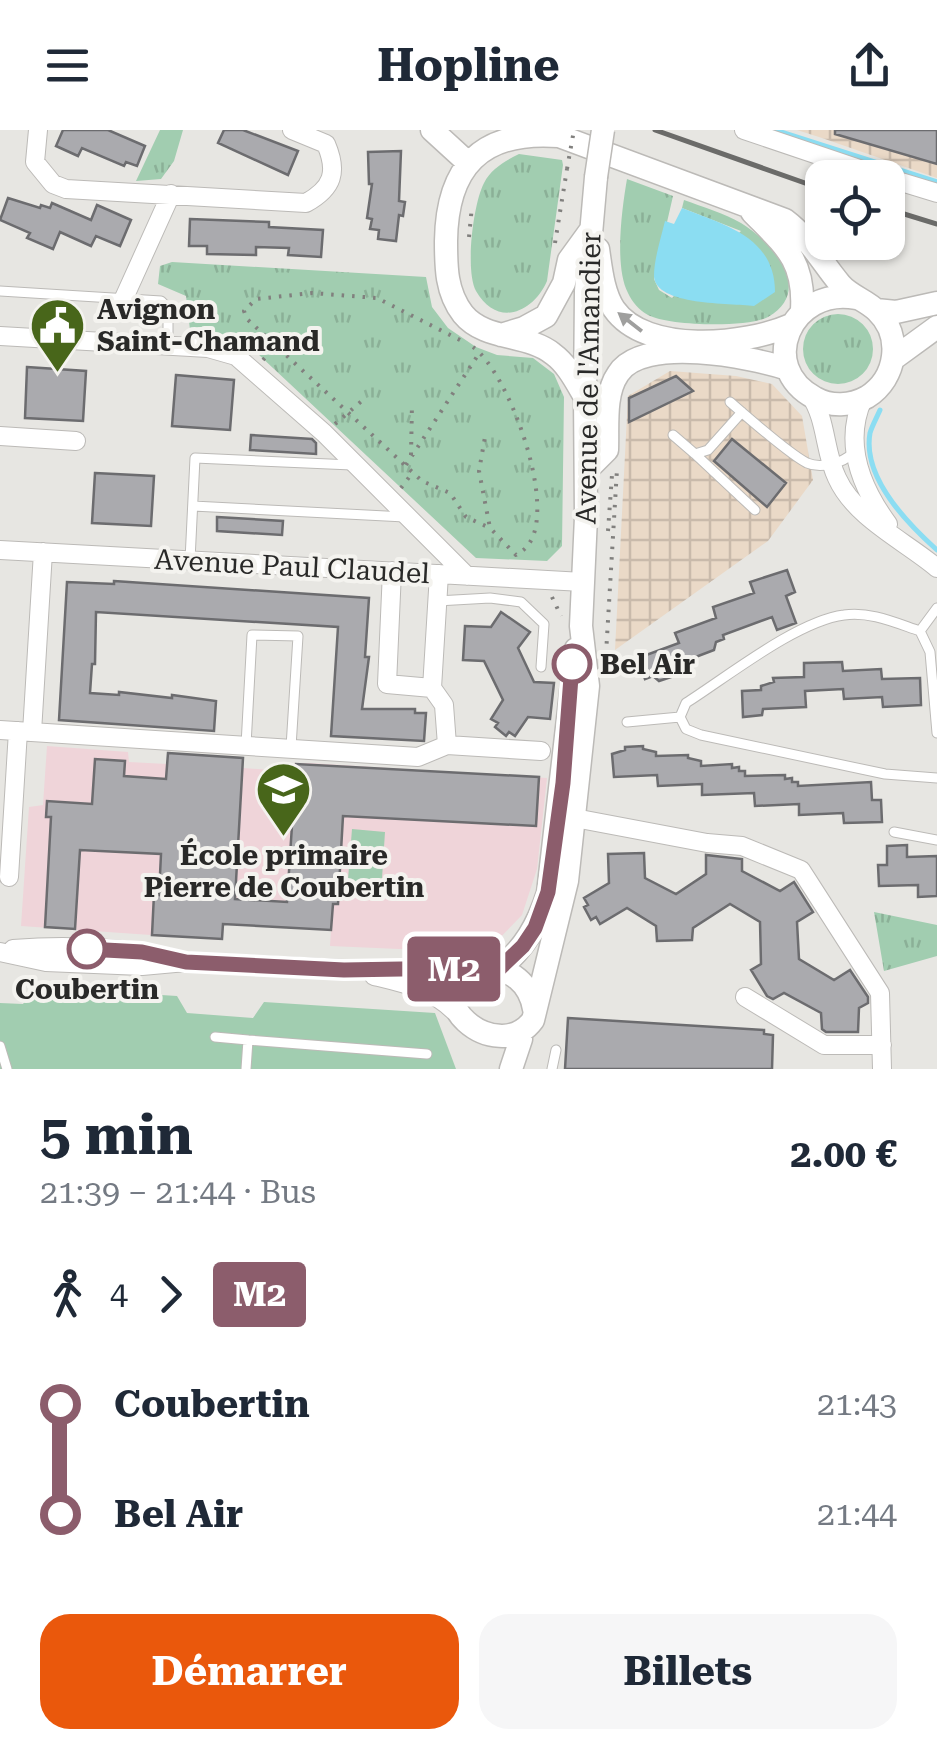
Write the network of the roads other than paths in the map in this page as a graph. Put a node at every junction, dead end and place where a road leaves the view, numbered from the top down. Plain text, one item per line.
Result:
1 (38, 130) edge
2 (292, 130) edge
3 (432, 130) edge
4 (602, 130) edge
5 (744, 130) edge
6 (833, 160) edge
7 (468, 162) junction
8 (905, 183) edge
9 (937, 193) edge
10 (171, 194) junction
11 (746, 206) junction
12 (590, 231) junction
13 (0, 291) edge
14 (124, 298) junction
15 (937, 303) edge
16 (866, 304) junction
17 (797, 318) junction
18 (937, 328) edge
19 (501, 335) junction
20 (0, 336) edge
21 (168, 346) junction
22 (893, 359) junction
23 (788, 368) junction
24 (810, 396) junction
25 (585, 397) junction
26 (863, 399) junction
27 (730, 402) dead end
28 (742, 412) junction
29 (673, 435) dead end
30 (0, 436) edge
31 (76, 441) dead end
32 (855, 451) junction
33 (695, 454) junction
34 (831, 464) junction
35 (354, 466) junction
36 (586, 471) junction
37 (193, 506) junction
38 (755, 510) dead end
39 (408, 517) junction
40 (898, 536) junction
41 (0, 550) edge
42 (43, 552) junction
43 (190, 560) junction
44 (937, 568) edge
45 (392, 572) junction
46 (439, 574) junction
47 (468, 576) junction
48 (583, 582) junction
49 (437, 601) junction
50 (937, 608) edge
51 (920, 630) junction
52 (541, 666) dead end
53 (432, 688) junction
54 (680, 716) junction
55 (627, 722) dead end
56 (17, 731) edge
57 (937, 733) edge
58 (246, 745) junction
59 (447, 745) junction
60 (291, 748) junction
61 (540, 751) dead end
62 (937, 778) edge
63 (6, 809) edge
64 (567, 817) junction
65 (894, 832) dead end
66 (937, 840) edge
67 (9, 877) dead end
68 (0, 951) edge
69 (344, 970) junction
70 (488, 972) junction
71 (745, 996) dead end
72 (534, 1009) junction
73 (454, 1011) junction
74 (214, 1036) dead end
75 (522, 1039) junction
76 (248, 1040) junction
77 (0, 1046) edge
78 (882, 1046) junction
79 (556, 1050) dead end
80 (428, 1054) dead end
81 (7, 1069) edge
82 (246, 1069) edge
83 (511, 1069) edge
84 (552, 1069) edge
85 (882, 1069) edge

1 - 10 street
2 - 10 street
3 - 7 main road
4 - 12 main road, Avenue de l'Amandier, bridge
5 - 6 street
7 - 11 main road
7 - 19 main road
8 - 9 street
10 - 14 street
11 - 16 main road
11 - 17 main road
17 -> 12 main road
12 - 19 main road
12 - 25 main road, Avenue de l'Amandier
13 - 14 lane
14 - 21 lane
15 - 16 main road
16 - 17 main road
16 - 22 main road
17 - 23 main road
18 - 22 main road
19 - 25 main road
20 - 21 street
21 - 35 street
22 - 26 main road
23 - 24 main road
23 - 36 main road
24 - 26 main road
24 - 34 street
25 - 36 main road, Avenue de l'Amandier
26 - 32 street
27 - 28 lane
28 - 33 lane
28 - 34 lane
29 - 33 lane
30 - 31 street
32 - 34 lane
32 - 40 street
33 - 38 lane
34 - 40 street
35 - 37 lane
35 - 39 street
36 - 48 main road, Avenue de l'Amandier
37 - 39 lane
37 - 43 lane
39 - 47 street
40 - 44 street
41 - 42 street, Avenue Paul Claudel
42 - 43 street, Avenue Paul Claudel
42 - 56 street
43 - 45 street, Avenue Paul Claudel
45 - 46 street, Avenue Paul Claudel
45 - 53 street
46 - 47 street, Avenue Paul Claudel
46 - 49 street
47 - 48 street, Avenue Paul Claudel
48 - 64 main road, Avenue de l'Amandier
49 - 52 lane
49 - 53 street
50 - 51 lane
51 - 54 lane
51 - 57 lane
53 - 59 street
54 - 55 lane
54 - 62 lane
56 - 58 street
56 - 63 street
58 - 60 street
58 - 60 lane
59 - 60 street
59 - 61 street
63 - 67 street
64 - 70 main road, Avenue de l'Amandier
64 - 72 main road, Avenue de l'Amandier
64 - 78 street
65 - 66 lane
68 - 69 street
69 - 70 street
69 - 73 street
70 - 72 main road
70 - 73 main road
71 - 78 street
72 - 75 main road
73 - 75 main road
74 - 76 lane
75 - 83 main road
76 - 80 lane
76 - 82 lane
77 - 81 lane
78 - 85 street
79 - 84 lane

